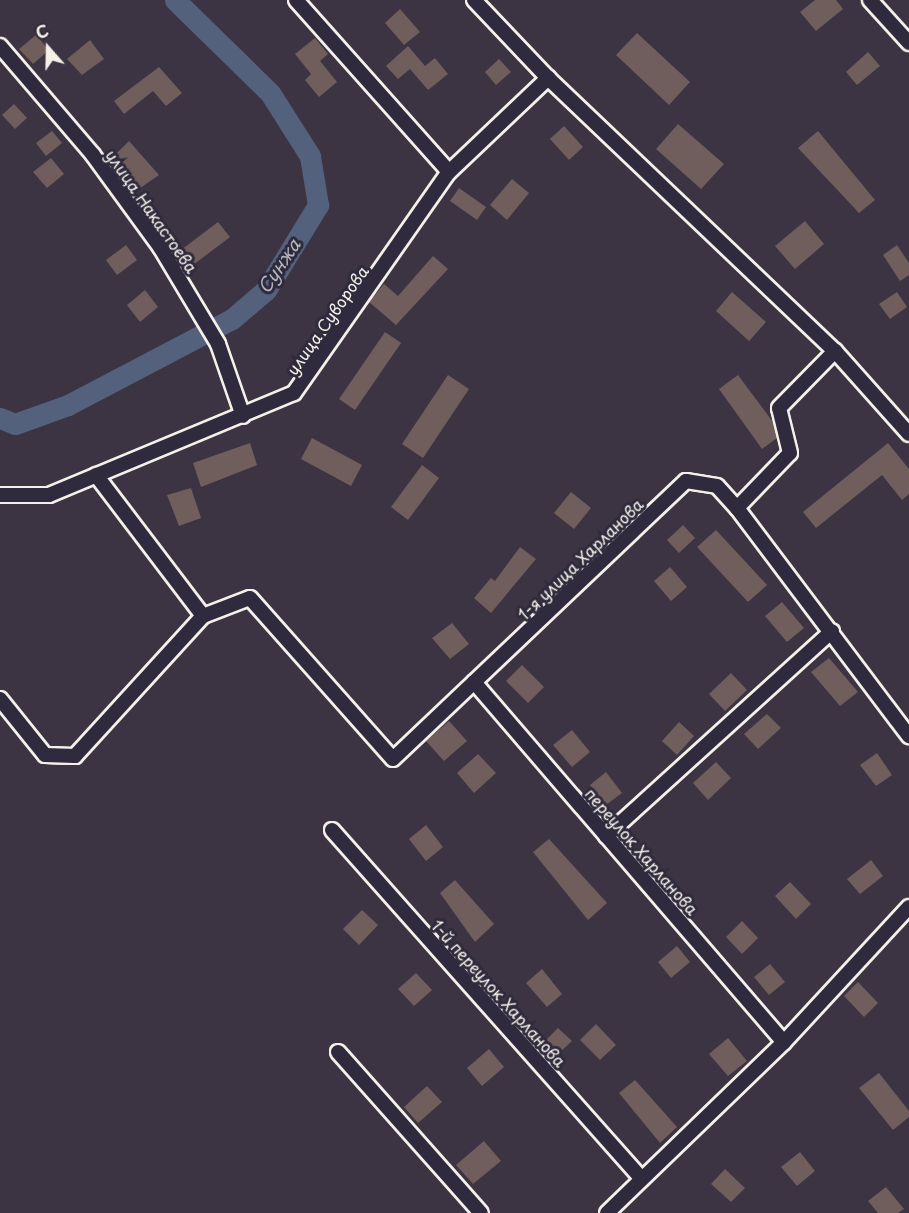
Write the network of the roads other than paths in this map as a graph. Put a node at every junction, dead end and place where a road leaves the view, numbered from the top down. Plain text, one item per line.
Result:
1 (296, 0) edge
2 (474, 0) edge
3 (870, 0) edge
4 (909, 43) edge
5 (0, 46) edge
6 (548, 78) junction
7 (449, 172) junction
8 (835, 351) junction
9 (243, 416) junction
10 (909, 434) edge
11 (96, 475) junction
12 (0, 495) edge
13 (737, 508) junction
14 (203, 616) junction
15 (831, 631) junction
16 (474, 682) junction
17 (0, 699) edge
18 (909, 736) edge
19 (332, 830) dead end
20 (606, 836) junction
21 (909, 907) edge
22 (784, 1042) junction
23 (338, 1052) dead end
24 (641, 1178) junction
25 (482, 1213) edge
26 (607, 1213) edge

1 - 7 street
2 - 6 street
3 - 4 street
5 - 9 street, улица Накастоева
6 - 7 street, улица Суворова
6 - 8 street
7 - 9 street, улица Суворова
8 - 10 street
8 - 13 street
9 - 11 street, улица Суворова
11 - 12 street, улица Суворова
11 - 14 street
13 - 15 street
13 - 16 street, 1-я улица Харланова
14 - 16 street
14 - 17 street
15 - 18 street
15 - 20 street
16 - 20 street, переулок Харланова
19 - 24 street, 1-й переулок Харланова
20 - 22 street, переулок Харланова
21 - 22 street
22 - 24 street
23 - 25 street
24 - 26 street

